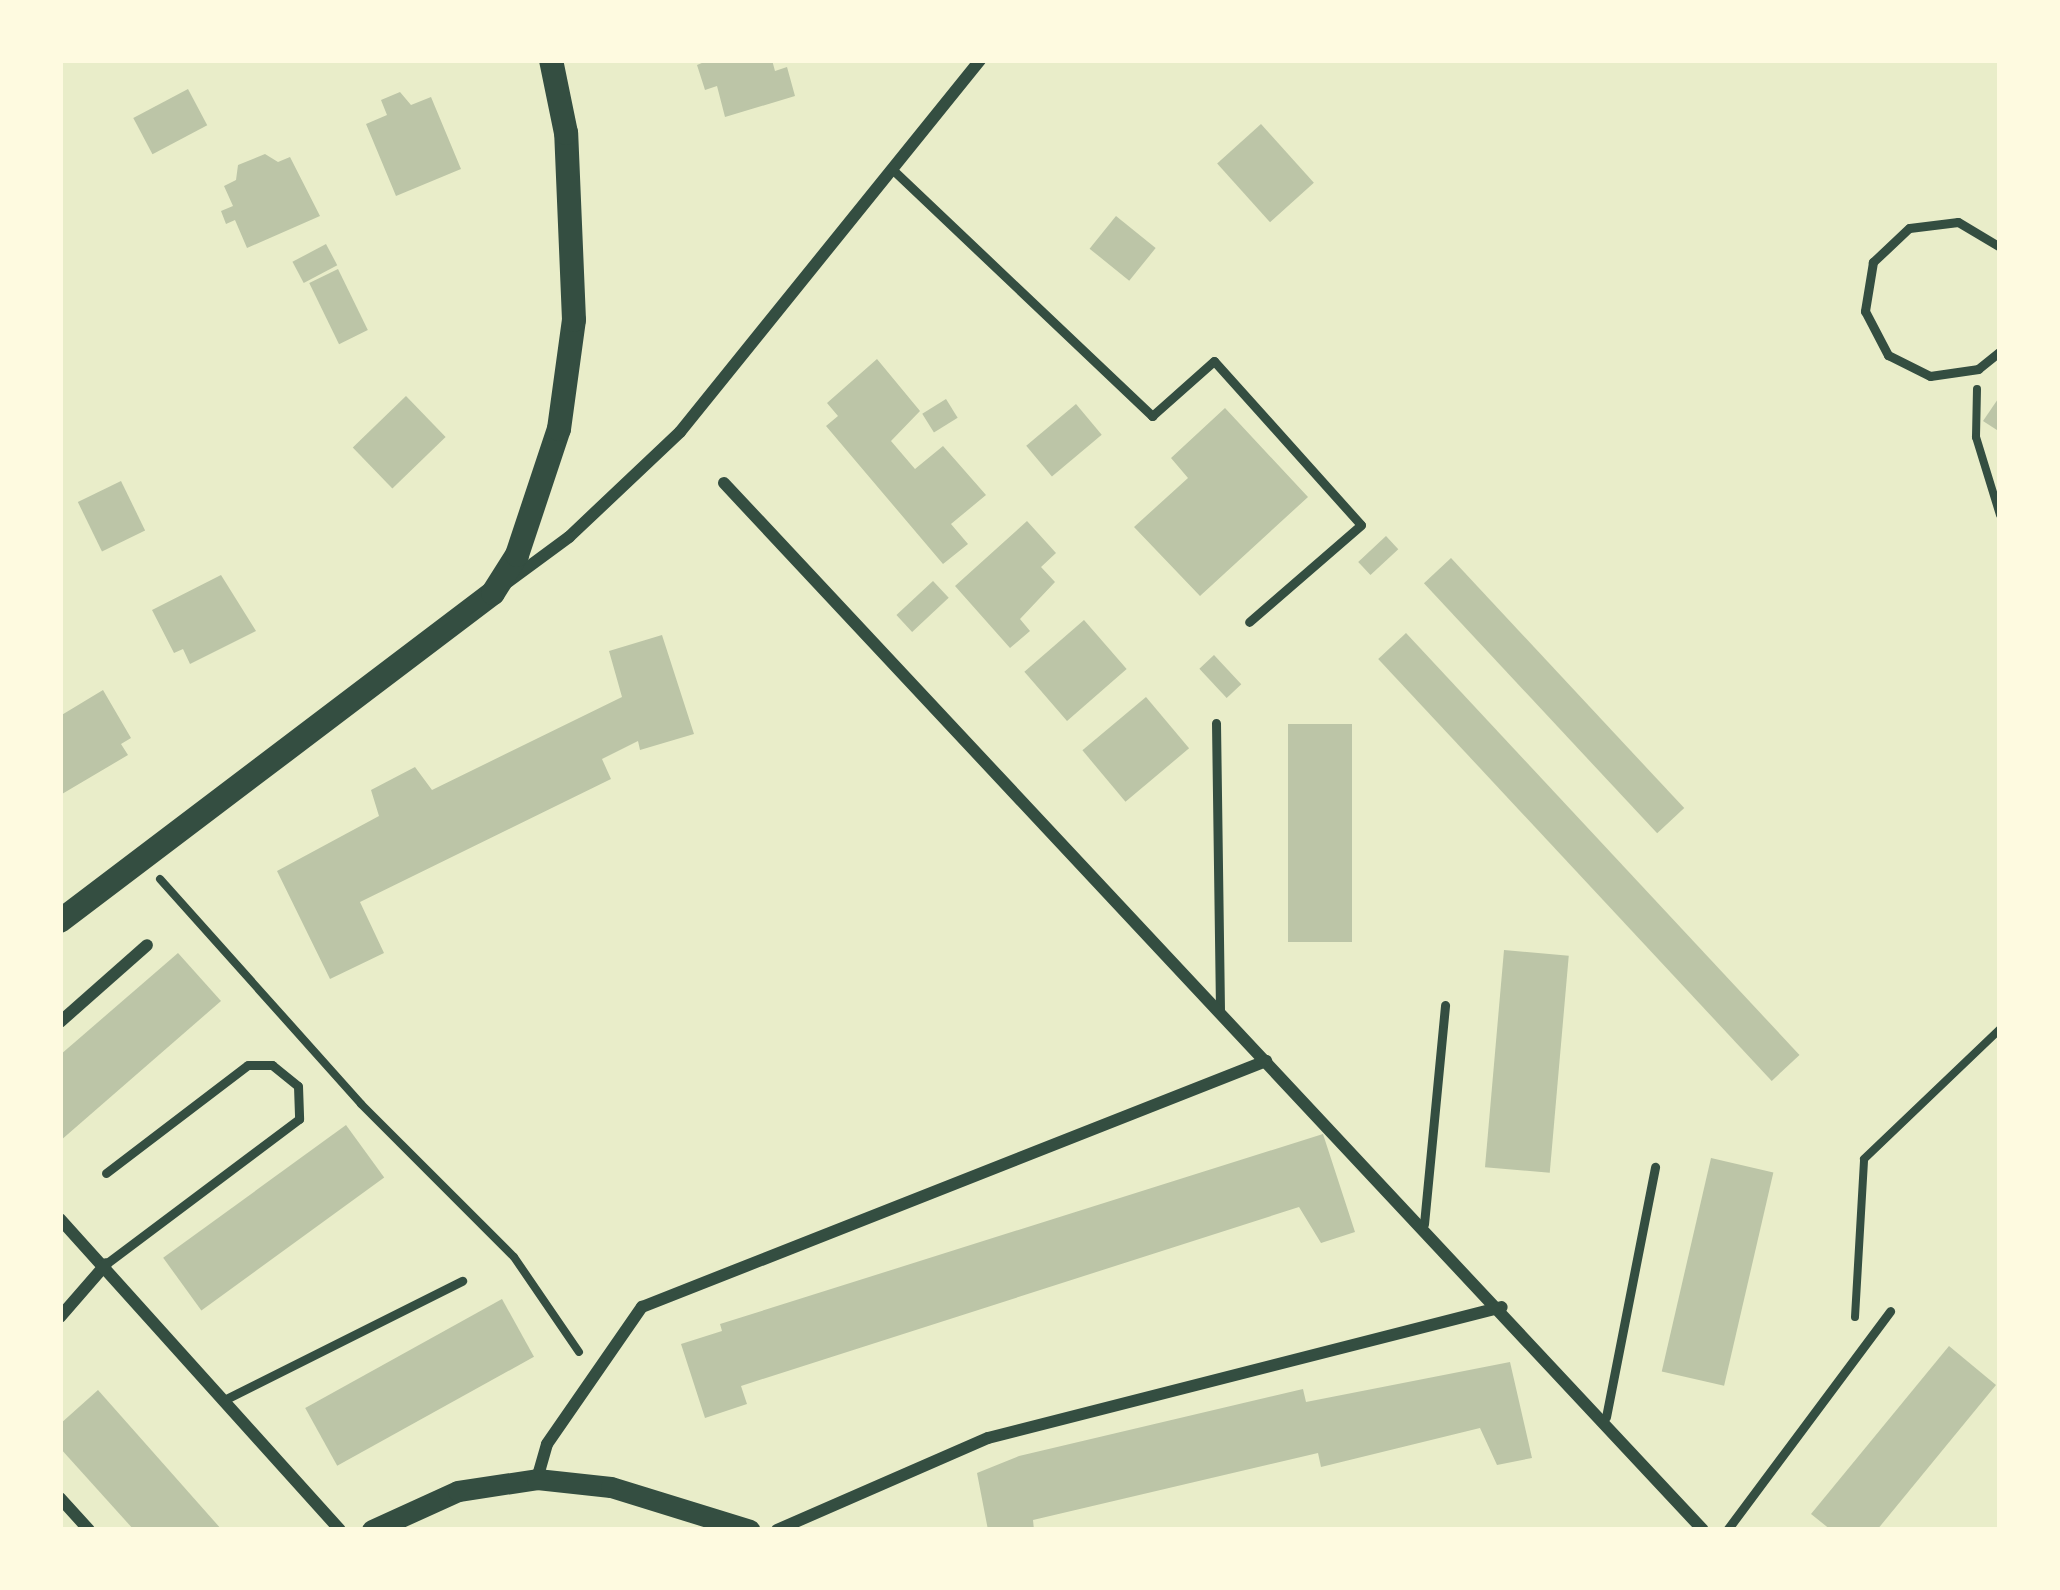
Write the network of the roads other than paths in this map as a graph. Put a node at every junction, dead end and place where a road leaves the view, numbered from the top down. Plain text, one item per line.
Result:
1 (551, 60) edge
2 (980, 60) edge
3 (892, 169) junction
4 (2000, 247) edge
5 (2000, 351) edge
6 (724, 483) dead end
7 (493, 593) junction
8 (1249, 622) dead end
9 (1216, 723) dead end
10 (64, 909) edge
11 (147, 945) dead end
12 (1445, 1005) dead end
13 (1220, 1012) junction
14 (60, 1022) edge
15 (1265, 1061) junction
16 (1655, 1167) dead end
17 (106, 1173) dead end
18 (60, 1219) edge
19 (1424, 1224) junction
20 (106, 1264) junction
21 (462, 1281) dead end
22 (1502, 1307) junction
23 (1890, 1311) dead end
24 (60, 1318) edge
25 (228, 1399) junction
26 (1606, 1417) junction
27 (537, 1479) junction
28 (60, 1498) edge
29 (89, 1530) edge
30 (340, 1530) edge
31 (372, 1530) edge
32 (750, 1530) edge
33 (777, 1530) edge
34 (1703, 1530) edge
35 (1727, 1530) edge

1 - 7 main road
2 - 3 street
3 - 7 street
3 - 8 lane
4 - 5 lane
6 - 13 street
7 - 10 main road
9 - 13 lane
11 - 14 street
12 - 19 lane
13 - 15 street
15 - 19 street
15 - 27 street
16 - 26 lane
17 - 20 lane
18 - 20 street
19 - 22 street
20 - 24 street
20 - 25 street
21 - 25 lane
22 - 26 street
22 - 33 street
23 - 35 lane
25 - 30 street
26 - 34 street
27 - 31 street
27 - 32 street
28 - 29 street

